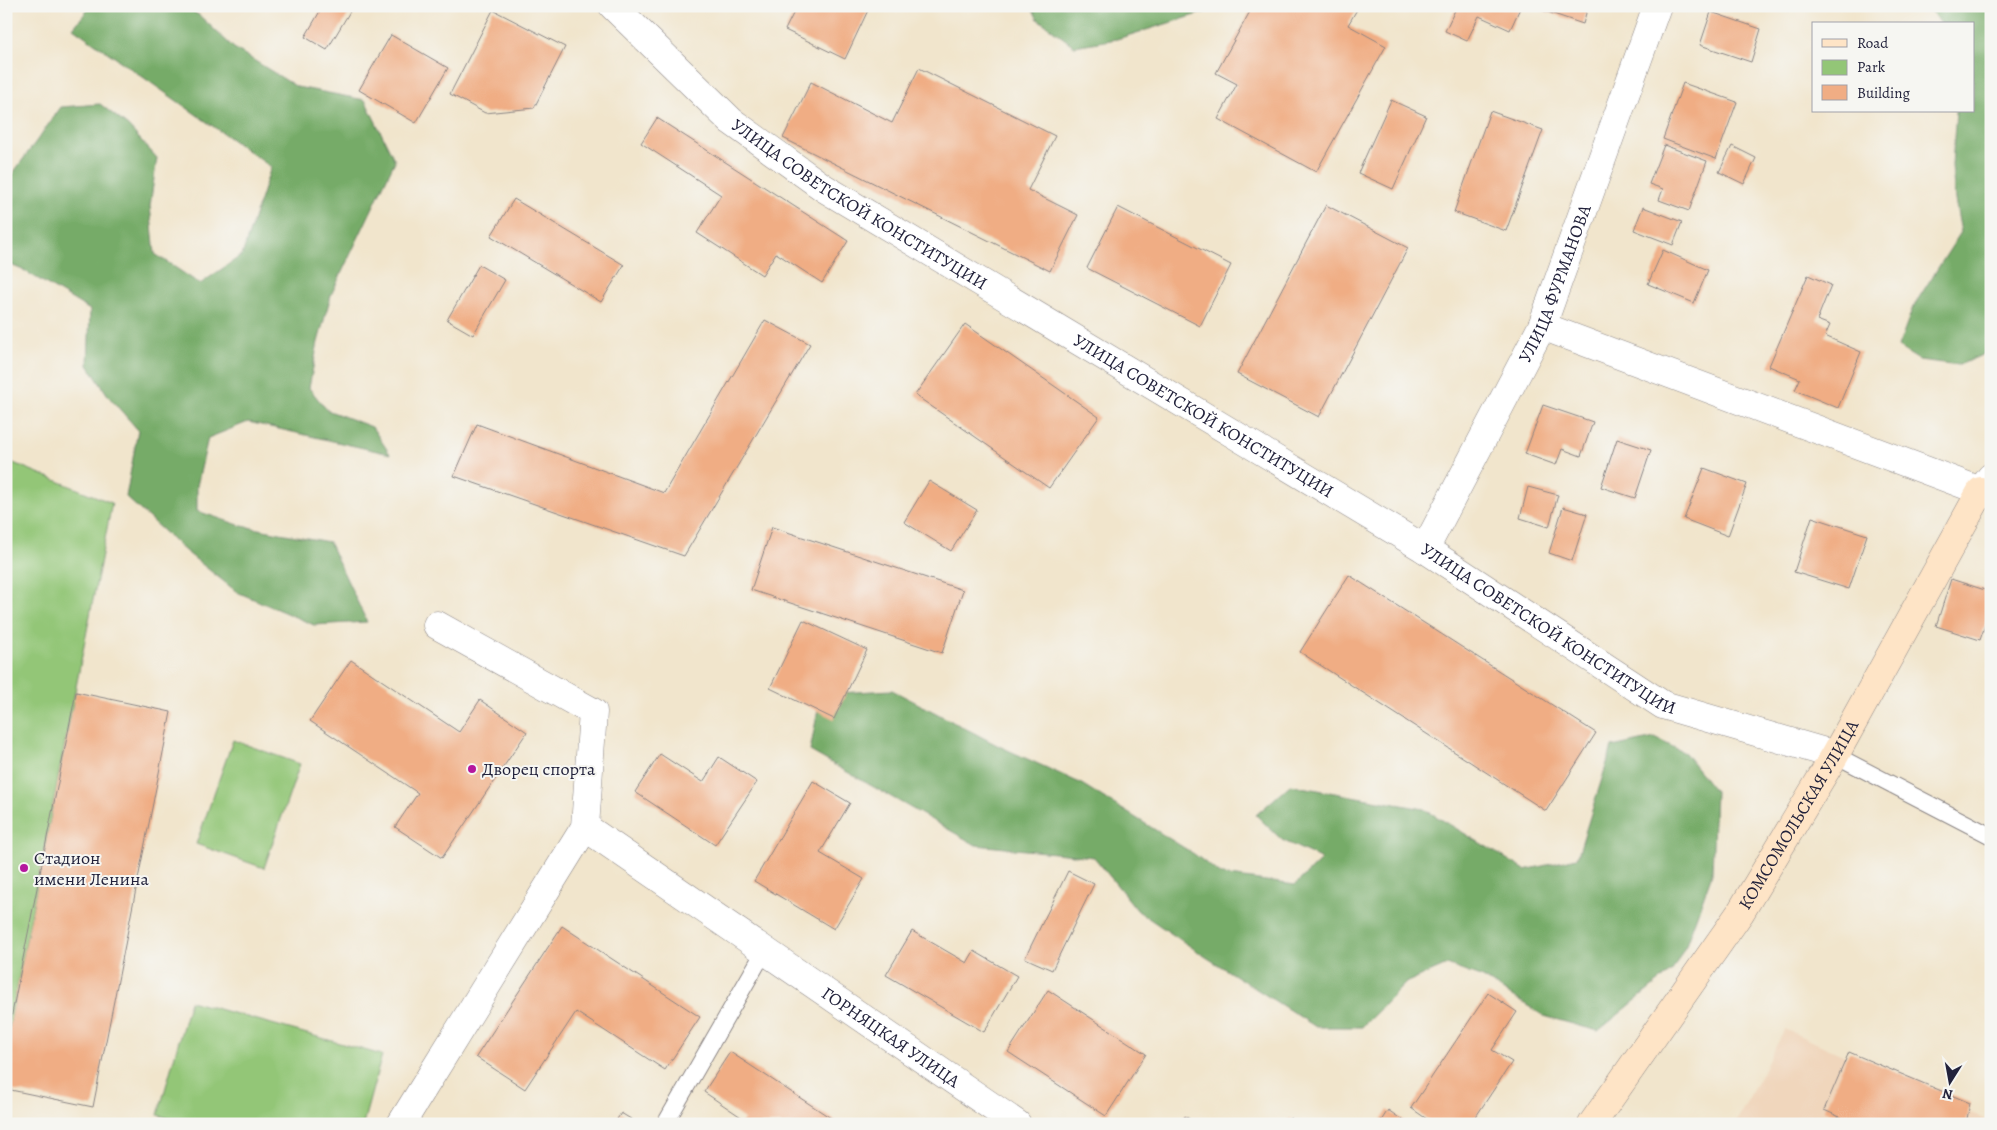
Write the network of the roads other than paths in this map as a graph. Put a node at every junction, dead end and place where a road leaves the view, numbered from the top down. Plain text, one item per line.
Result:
1 (613, 6) edge
2 (1657, 6) edge
3 (1542, 326) junction
4 (1987, 488) edge
5 (1425, 549) junction
6 (437, 625) dead end
7 (1835, 755) junction
8 (585, 827) junction
9 (1991, 836) edge
10 (765, 950) junction
11 (401, 1124) edge
12 (665, 1124) edge
13 (1017, 1124) edge
14 (1592, 1124) edge

1 - 5 street, УЛИЦА СОВЕТСКОЙ КОНСТИТУЦИИ
2 - 3 street, УЛИЦА ФУРМАНОВА
3 - 4 street
3 - 5 street, УЛИЦА ФУРМАНОВА
4 - 7 main road, КОМСОМОЛЬСКАЯ УЛИЦА
5 - 7 street, УЛИЦА СОВЕТСКОЙ КОНСТИТУЦИИ
6 - 8 street
7 - 9 lane
7 - 14 main road, КОМСОМОЛЬСКАЯ УЛИЦА
8 - 10 street, ГОРНЯЦКАЯ УЛИЦА
8 - 11 street
10 - 12 lane
10 - 13 street, ГОРНЯЦКАЯ УЛИЦА

